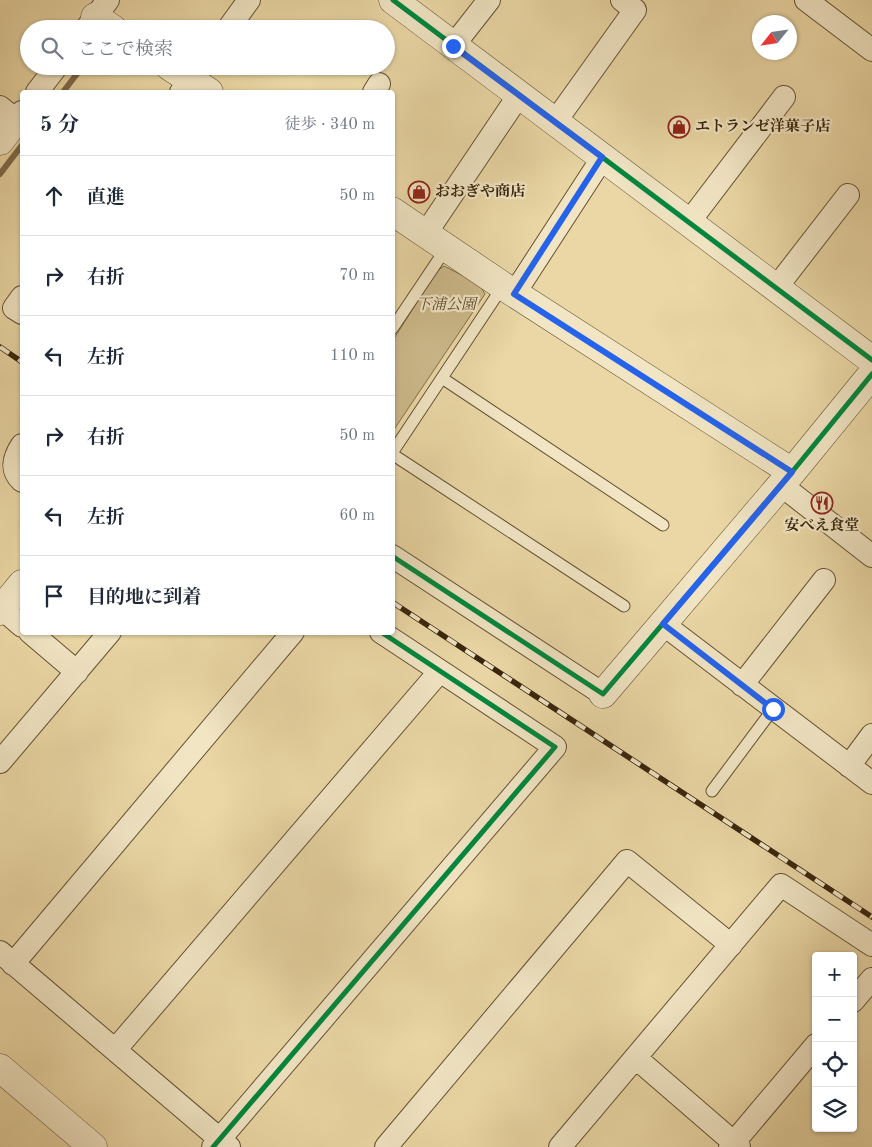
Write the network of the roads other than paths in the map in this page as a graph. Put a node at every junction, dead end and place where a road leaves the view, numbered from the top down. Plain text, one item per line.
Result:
1 (249, 0) edge
2 (393, 0) edge
3 (489, 0) edge
4 (622, 0) edge
5 (806, 0) edge
6 (235, 20) edge
7 (453, 46) junction
8 (872, 50) edge
9 (51, 75) edge
10 (39, 90) edge
11 (519, 95) junction
12 (784, 97) dead end
13 (13, 113) edge
14 (556, 122) junction
15 (0, 141) edge
16 (602, 157) junction
17 (848, 195) dead end
18 (395, 213) edge
19 (689, 222) junction
20 (436, 240) junction
21 (776, 288) junction
22 (508, 290) junction
23 (20, 300) edge
24 (20, 312) edge
25 (395, 323) edge
26 (872, 360) edge
27 (872, 374) edge
28 (442, 378) junction
29 (20, 448) edge
30 (395, 448) edge
31 (395, 455) edge
32 (20, 478) edge
33 (786, 478) junction
34 (663, 525) dead end
35 (872, 556) edge
36 (395, 558) edge
37 (824, 580) dead end
38 (20, 586) edge
39 (624, 606) dead end
40 (1, 609) edge
41 (20, 624) edge
42 (663, 624) junction
43 (34, 635) edge
44 (108, 635) edge
45 (290, 635) edge
46 (386, 635) edge
47 (440, 671) junction
48 (77, 672) junction
49 (742, 685) junction
50 (603, 694) joint
51 (773, 709) junction
52 (872, 735) edge
53 (0, 762) edge
54 (849, 766) junction
55 (872, 783) edge
56 (712, 791) dead end
57 (731, 945) junction
58 (872, 945) edge
59 (7, 958) edge
60 (872, 978) edge
61 (856, 997) edge
62 (115, 1050) junction
63 (812, 1051) edge
64 (636, 1058) junction
65 (0, 1068) edge
66 (221, 1144) edge
67 (735, 1146) edge
68 (93, 1147) edge
69 (386, 1147) edge
70 (560, 1147) edge

1 - 6 street
2 - 7 street
3 - 7 street
4 - 14 street
5 - 8 street
7 - 11 street
9 - 10 street
11 - 14 street
11 - 20 street
12 - 19 street
13 - 15 street
14 - 16 street
16 - 19 street
16 - 22 street
17 - 21 street
18 - 20 street
19 - 21 street
20 - 22 street
20 - 25 lane
21 - 26 street
22 - 28 lane
22 - 33 street
23 - 24 street
27 - 33 street
28 - 30 lane
28 - 34 lane
29 - 32 street
31 - 39 lane
33 - 35 street
33 - 42 street
36 - 50 street
37 - 49 street
38 - 40 street
40 - 41 street
42 - 49 street
42 - 50 street
43 - 48 street
44 - 48 street
45 - 59 street
46 - 47 street
47 - 62 street
47 - 66 street
48 - 53 street
49 - 51 street
51 - 54 street
51 - 56 lane
52 - 54 street
54 - 55 street
57 - 58 street
57 - 64 street
57 - 69 street
59 - 62 street
60 - 61 street
62 - 66 street
63 - 67 street
64 - 67 street
64 - 70 street
65 - 68 street

